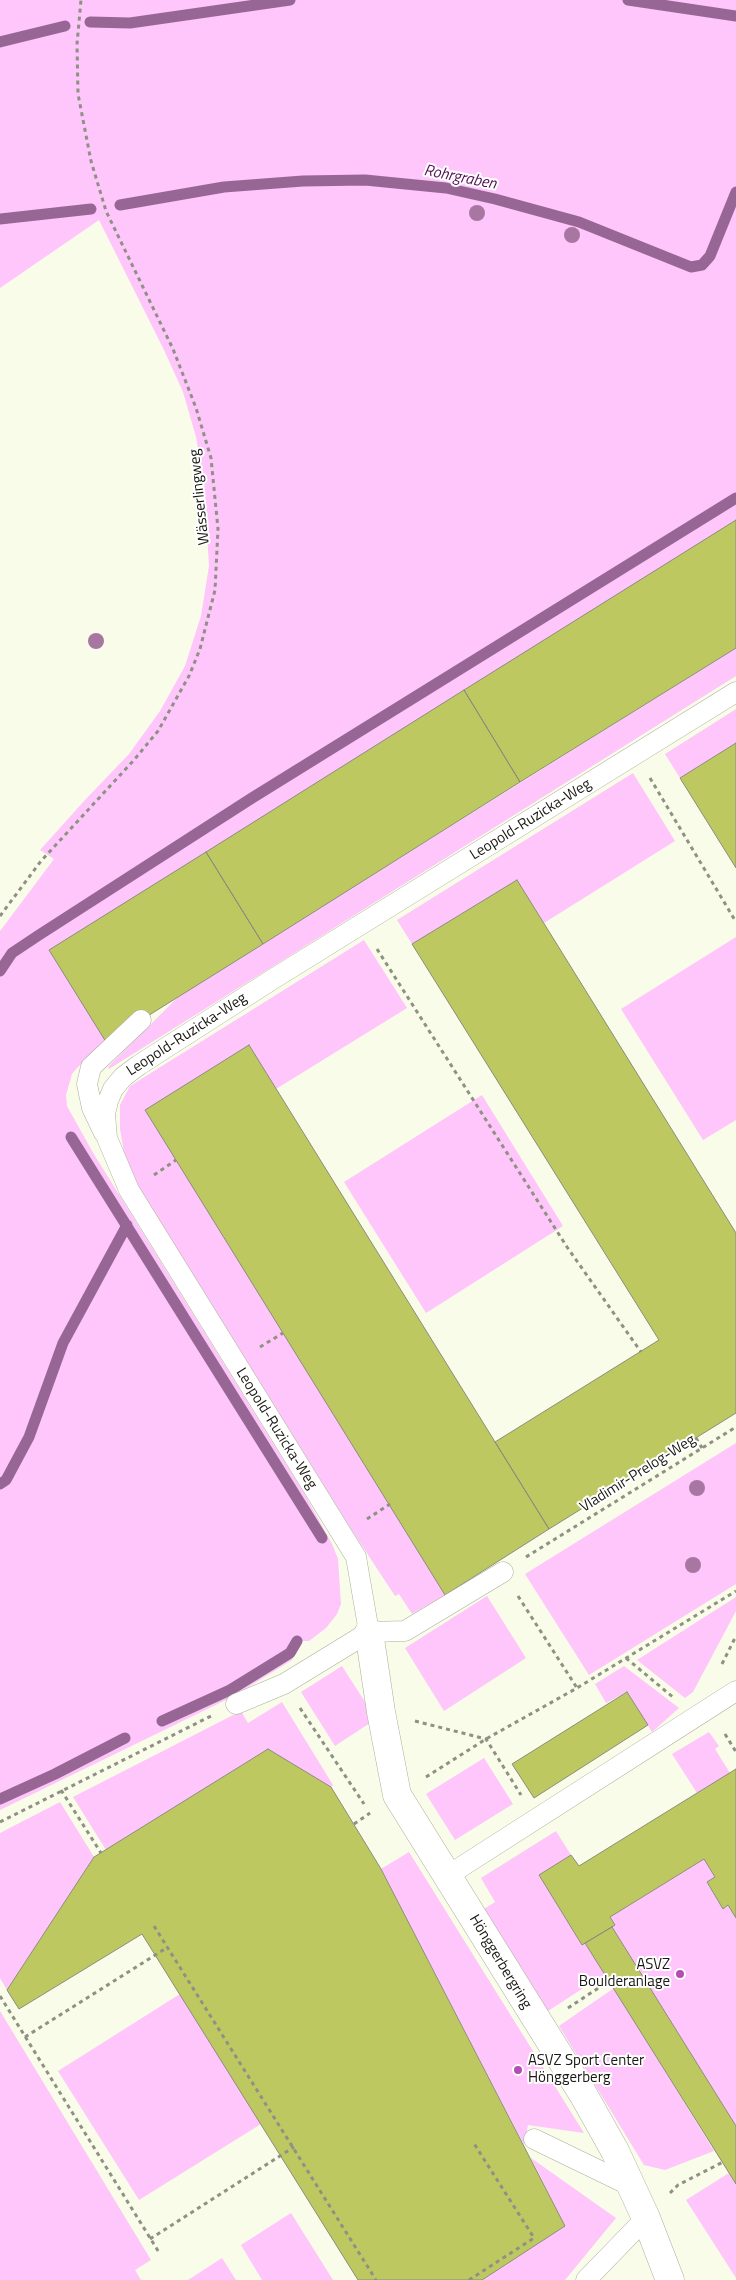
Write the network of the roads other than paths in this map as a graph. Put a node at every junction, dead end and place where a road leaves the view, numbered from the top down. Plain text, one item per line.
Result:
1 (736, 692) edge
2 (141, 1020) dead end
3 (107, 1138) junction
4 (503, 1572) road end
5 (369, 1632) junction
6 (736, 1691) edge
7 (236, 1704) road end
8 (447, 1876) junction
9 (534, 2139) dead end
10 (631, 2186) junction
11 (646, 2218) junction
12 (586, 2280) edge
13 (670, 2280) edge

1 - 3 lane, Leopold-Ruzicka-Weg
2 - 3 lane
3 - 5 lane, Leopold-Ruzicka-Weg
4 - 5 lane
5 - 7 lane
5 - 8 street, Hönggerbergring
6 - 8 lane
8 - 10 street, Hönggerbergring
9 - 10 lane
10 - 11 street, Hönggerbergring
11 - 12 lane
11 - 13 street, Hönggerbergring

